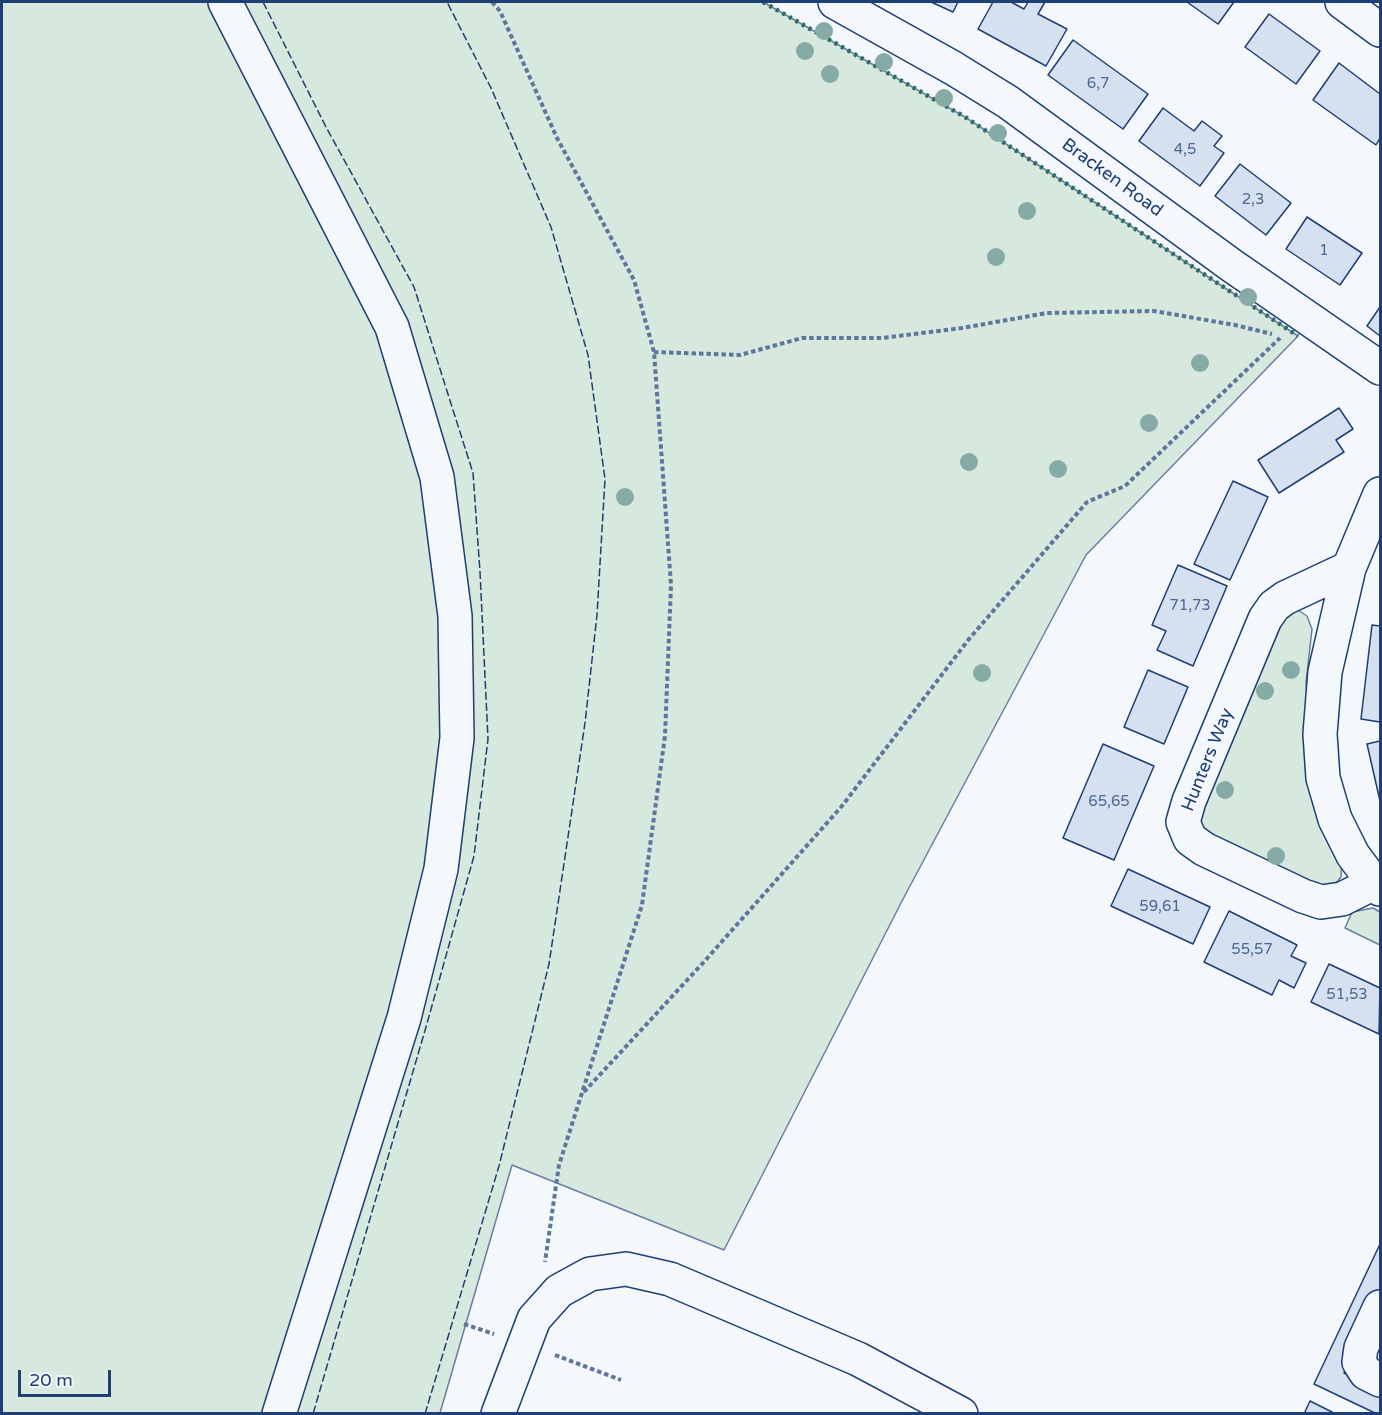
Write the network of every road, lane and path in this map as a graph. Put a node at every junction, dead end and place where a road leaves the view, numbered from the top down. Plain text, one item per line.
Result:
1 (225, 2) edge
2 (492, 2) edge
3 (835, 2) edge
4 (1342, 2) edge
5 (1380, 30) edge
6 (654, 352) junction
7 (1380, 368) edge
8 (1380, 494) edge
9 (1348, 568) junction
10 (1377, 886) edge
11 (582, 1095) junction
12 (543, 1269) dead end
13 (1380, 1308) edge
14 (1380, 1380) edge
15 (279, 1413) edge
16 (498, 1413) edge
17 (962, 1413) edge

1 - 15 street
2 - 6 path
3 - 7 street, Bracken Road
4 - 5 street
6 - 11 path
6 - 11 path
8 - 9 street, Hunters Way
9 - 10 street, Hunters Way
9 - 10 street, Hunters Way
11 - 12 path
13 - 14 street
16 - 17 street

